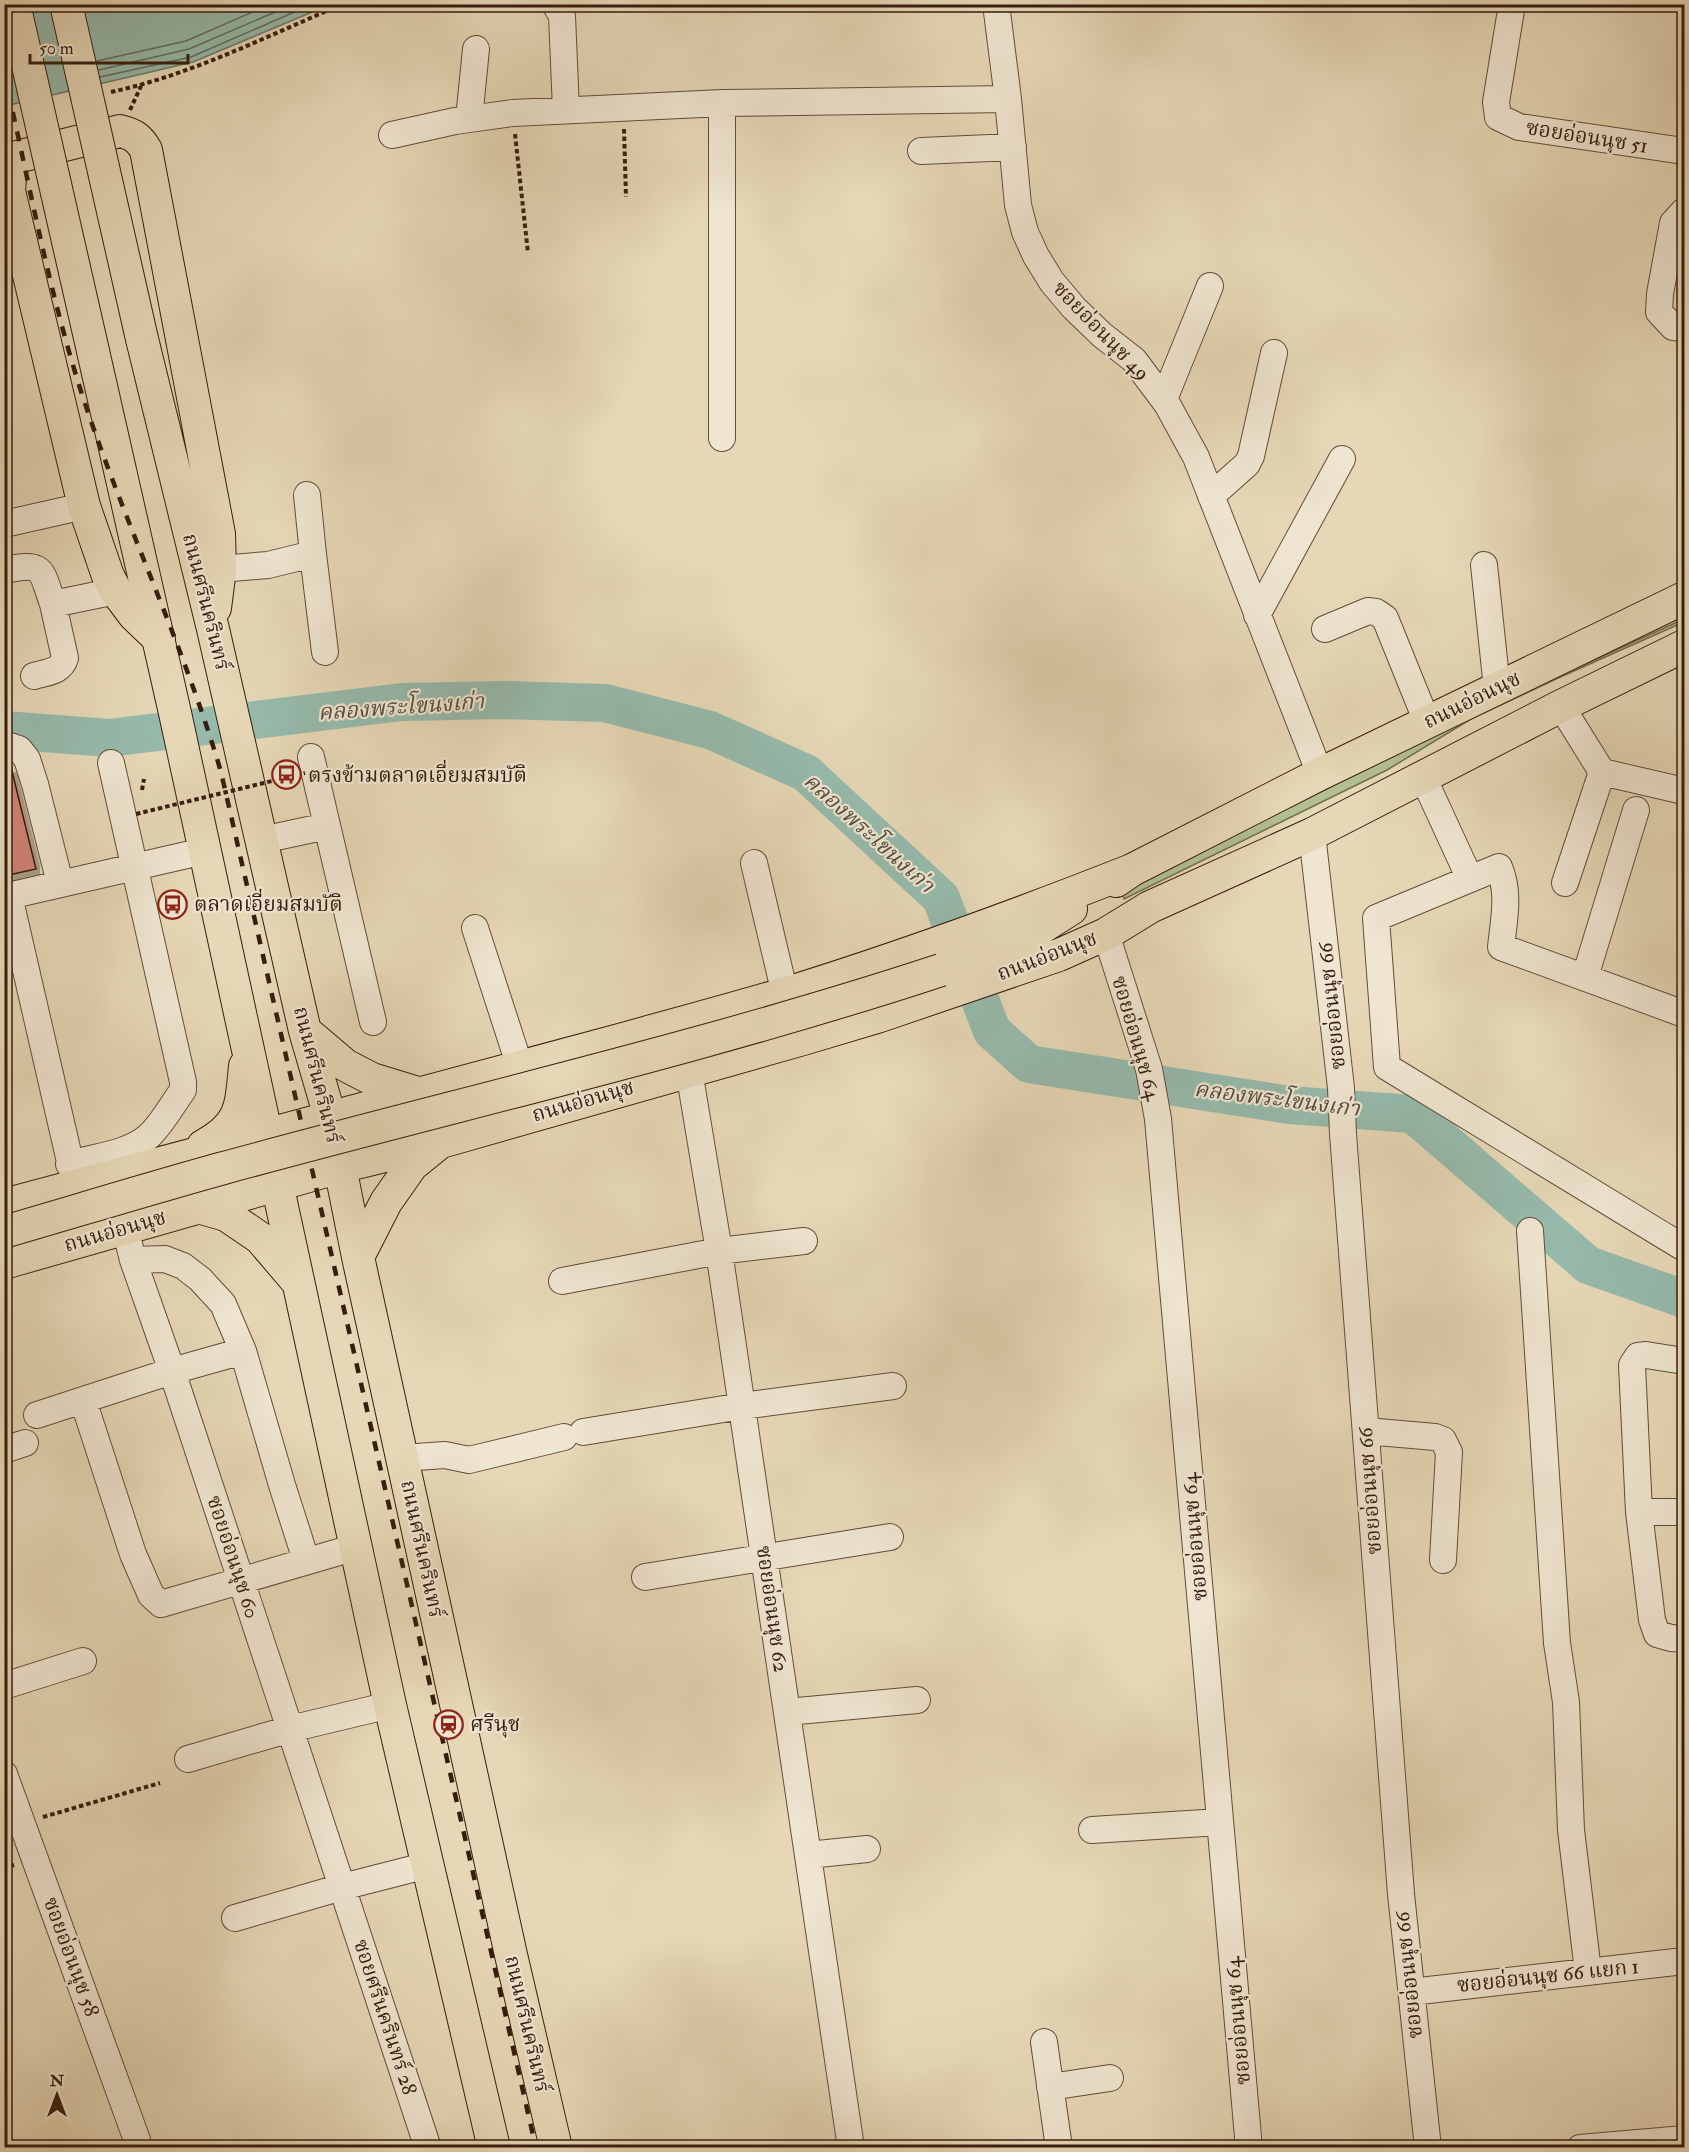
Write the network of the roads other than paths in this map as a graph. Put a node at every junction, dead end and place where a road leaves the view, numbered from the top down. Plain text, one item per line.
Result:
1 (14, 4) edge
2 (66, 4) edge
3 (555, 4) edge
4 (996, 4) edge
5 (1512, 4) edge
6 (476, 49) dead end
7 (1008, 99) junction
8 (722, 103) junction
9 (566, 110) junction
10 (469, 119) junction
11 (392, 135) dead end
12 (1013, 147) junction
13 (921, 151) dead end
14 (1684, 151) edge
15 (1684, 211) edge
16 (1210, 286) dead end
17 (1684, 328) edge
18 (1274, 352) dead end
19 (1164, 399) junction
20 (722, 438) dead end
21 (1342, 459) dead end
22 (308, 495) dead end
23 (1211, 496) junction
24 (84, 506) junction
25 (4, 524) edge
26 (313, 554) junction
27 (1484, 565) dead end
28 (220, 569) junction
29 (4, 570) edge
30 (116, 591) junction
31 (1684, 598) edge
32 (53, 604) junction
33 (1257, 615) junction
34 (1325, 629) dead end
35 (213, 630) junction
36 (159, 639) junction
37 (1684, 646) edge
38 (325, 652) dead end
39 (34, 676) dead end
40 (1497, 688) junction
41 (1561, 706) junction
42 (1427, 722) junction
43 (4, 744) edge
44 (111, 763) dead end
45 (308, 765) road end
46 (1602, 772) junction
47 (1320, 774) junction
48 (1423, 777) junction
49 (1684, 791) edge
50 (1636, 810) dead end
51 (327, 826) junction
52 (1312, 834) junction
53 (262, 840) junction
54 (204, 851) junction
55 (754, 863) dead end
56 (134, 867) junction
57 (1132, 870) junction
58 (1470, 879) junction
59 (60, 883) junction
60 (1565, 883) dead end
61 (7, 896) edge
62 (1150, 907) junction
63 (475, 928) dead end
64 (1106, 934) junction
65 (1014, 945) junction
66 (1585, 977) junction
67 (785, 994) junction
68 (1684, 1014) edge
69 (372, 1022) dead end
70 (305, 1031) junction
71 (247, 1042) junction
72 (512, 1070) junction
73 (690, 1071) junction
74 (422, 1094) junction
75 (330, 1117) junction
76 (516, 1120) junction
77 (267, 1134) junction
78 (441, 1142) junction
79 (187, 1155) junction
80 (340, 1167) junction
81 (72, 1174) junction
82 (105, 1176) junction
83 (279, 1185) junction
84 (4, 1205) edge
85 (198, 1207) junction
86 (125, 1228) junction
87 (1530, 1231) dead end
88 (4, 1232) edge
89 (804, 1241) dead end
90 (1684, 1248) edge
91 (719, 1251) junction
92 (358, 1257) junction
93 (133, 1260) junction
94 (4, 1263) edge
95 (562, 1281) dead end
96 (298, 1282) junction
97 (243, 1351) junction
98 (1684, 1361) edge
99 (172, 1371) junction
100 (893, 1386) dead end
101 (83, 1400) junction
102 (741, 1406) junction
103 (37, 1415) dead end
104 (1366, 1431) junction
105 (402, 1458) junction
106 (1639, 1512) junction
107 (1684, 1512) edge
108 (890, 1537) dead end
109 (356, 1547) junction
110 (764, 1557) junction
111 (306, 1560) junction
112 (1443, 1560) dead end
113 (645, 1576) dead end
114 (241, 1582) junction
115 (1684, 1638) edge
116 (83, 1661) dead end
117 (4, 1686) edge
118 (917, 1700) dead end
119 (390, 1705) junction
120 (787, 1712) junction
121 (290, 1729) junction
122 (188, 1759) dead end
123 (4, 1774) edge
124 (1220, 1822) junction
125 (1092, 1830) dead end
126 (867, 1849) dead end
127 (808, 1855) junction
128 (428, 1865) junction
129 (342, 1887) junction
130 (235, 1918) dead end
131 (1684, 1961) edge
132 (1588, 1971) junction
133 (1411, 1992) junction
134 (1044, 2042) dead end
135 (1110, 2078) dead end
136 (1050, 2087) junction
137 (1684, 2139) edge
138 (137, 2140) dead end
139 (428, 2148) edge
140 (494, 2148) edge
141 (556, 2148) edge
142 (850, 2148) edge
143 (1059, 2148) edge
144 (1249, 2148) edge
145 (1428, 2148) edge
146 (1580, 2148) edge

1 - 36 main road, bridge
2 - 35 main road, ถนนศรีนครินทร์, bridge
3 - 9 street
4 - 7 street, ซอยอ่อนนุช 49
5 - 14 street, ซอยอ่อนนุช 51
6 - 10 street
7 - 8 street
7 - 12 street, ซอยอ่อนนุช 49
8 - 9 street
8 - 20 street
9 - 10 street
10 - 11 street
12 - 13 street
12 - 19 street, ซอยอ่อนนุช 49
15 - 17 street
16 - 19 street
18 - 23 street
19 - 23 street, ซอยอ่อนนุช 49
21 - 33 street
22 - 26 street
23 - 33 street, ซอยอ่อนนุช 49
24 - 25 street
24 - 28 main road
24 - 30 main road
26 - 28 street
26 - 38 street
27 - 40 street
28 - 35 main road
29 - 32 street
30 - 32 street
30 - 36 main road
31 - 40 main road, ถนนอ่อนนุช
32 - 39 street
33 - 47 street, ซอยอ่อนนุช 49
34 - 42 street
35 - 53 main road, ถนนศรีนครินทร์
36 - 54 main road
37 - 41 main road, ถนนอ่อนนุช
40 - 42 main road, ถนนอ่อนนุช
41 - 46 street
41 - 48 main road, ถนนอ่อนนุช
42 - 47 main road, ถนนอ่อนนุช
43 - 59 street
44 - 56 street
45 - 51 street
46 - 49 street
46 - 60 street
47 - 57 main road, ถนนอ่อนนุช
48 - 52 main road, ถนนอ่อนนุช
48 - 58 street
50 - 66 street
51 - 53 street
51 - 69 street
52 - 62 main road, ถนนอ่อนนุช
52 - 104 street, ซอยอ่อนนุช 66
53 - 70 main road, ถนนศรีนครินทร์
54 - 56 street
54 - 71 main road
55 - 67 street
56 - 59 street
56 - 81 street
57 - 65 main road, ถนนอ่อนนุช
57 - 67 main road, ถนนอ่อนนุช
58 - 66 street
58 - 90 street
59 - 61 street
61 - 81 street
62 - 64 main road, ถนนอ่อนนุช
62 - 65 main road, ถนนอ่อนนุช
63 - 72 street
64 - 73 main road, ถนนอ่อนนุช
64 - 124 street, ซอยอ่อนนุช 64
65 - 88 main road, ถนนอ่อนนุช, bridge
66 - 68 street
67 - 72 main road, ถนนอ่อนนุช
70 - 74 main road
70 - 75 main road, ถนนศรีนครินทร์
71 - 77 main road
71 - 79 main road
72 - 74 main road, ถนนอ่อนนุช
72 - 76 main road
73 - 76 main road, ถนนอ่อนนุช
73 - 91 street, ซอยอ่อนนุช 62
74 - 75 main road, ถนนอ่อนนุช
75 - 77 main road, ถนนอ่อนนุช
75 - 80 main road, ถนนศรีนครินทร์
76 - 78 main road, ถนนอ่อนนุช
77 - 79 main road, ถนนอ่อนนุช
77 - 83 main road
78 - 80 main road, ถนนอ่อนนุช
78 - 92 main road
79 - 82 main road, ถนนอ่อนนุช
80 - 83 main road, ถนนอ่อนนุช
80 - 92 main road, ถนนศรีนครินทร์
81 - 82 main road, ถนนอ่อนนุช
81 - 84 main road, ถนนอ่อนนุช
82 - 86 main road
83 - 85 main road, ถนนอ่อนนุช
83 - 96 main road
85 - 86 main road, ถนนอ่อนนุช
85 - 96 main road
86 - 93 street, ซอยอ่อนนุช 60
86 - 94 main road, ถนนอ่อนนุช
87 - 132 street
89 - 91 street
91 - 95 street
91 - 102 street, ซอยอ่อนนุช 62
92 - 105 main road, ถนนศรีนครินทร์
93 - 97 street
93 - 99 street, ซอยอ่อนนุช 60
96 - 109 main road
97 - 99 street
97 - 111 street
98 - 106 street
99 - 101 street
99 - 114 street, ซอยอ่อนนุช 60
100 - 102 street
101 - 103 street
101 - 114 street
102 - 105 street
102 - 110 street, ซอยอ่อนนุช 62
104 - 112 street
104 - 133 street, ซอยอ่อนนุช 66
105 - 141 main road, ถนนศรีนครินทร์
106 - 107 street
106 - 115 street
108 - 110 street
109 - 111 street
109 - 119 main road
110 - 113 street
110 - 120 street, ซอยอ่อนนุช 62
111 - 114 street
114 - 121 street, ซอยอ่อนนุช 60
116 - 117 street
118 - 120 street
119 - 121 street
119 - 128 main road
120 - 127 street, ซอยอ่อนนุช 62
121 - 122 street
121 - 129 street, ซอยอ่อนนุช 60
123 - 138 street, ซอยอ่อนนุช 58
124 - 125 street
124 - 144 street, ซอยอ่อนนุช 64
126 - 127 street
127 - 142 street, ซอยอ่อนนุช 62
128 - 129 street
128 - 140 main road
129 - 130 street
129 - 139 street, ซอยศรีนครินทร์ 28
131 - 132 street, ซอยอ่อนนุช 66 แยก 1
132 - 133 street, ซอยอ่อนนุช 66 แยก 1
133 - 145 street, ซอยอ่อนนุช 66
134 - 136 street
135 - 136 street
136 - 143 street
137 - 146 street

